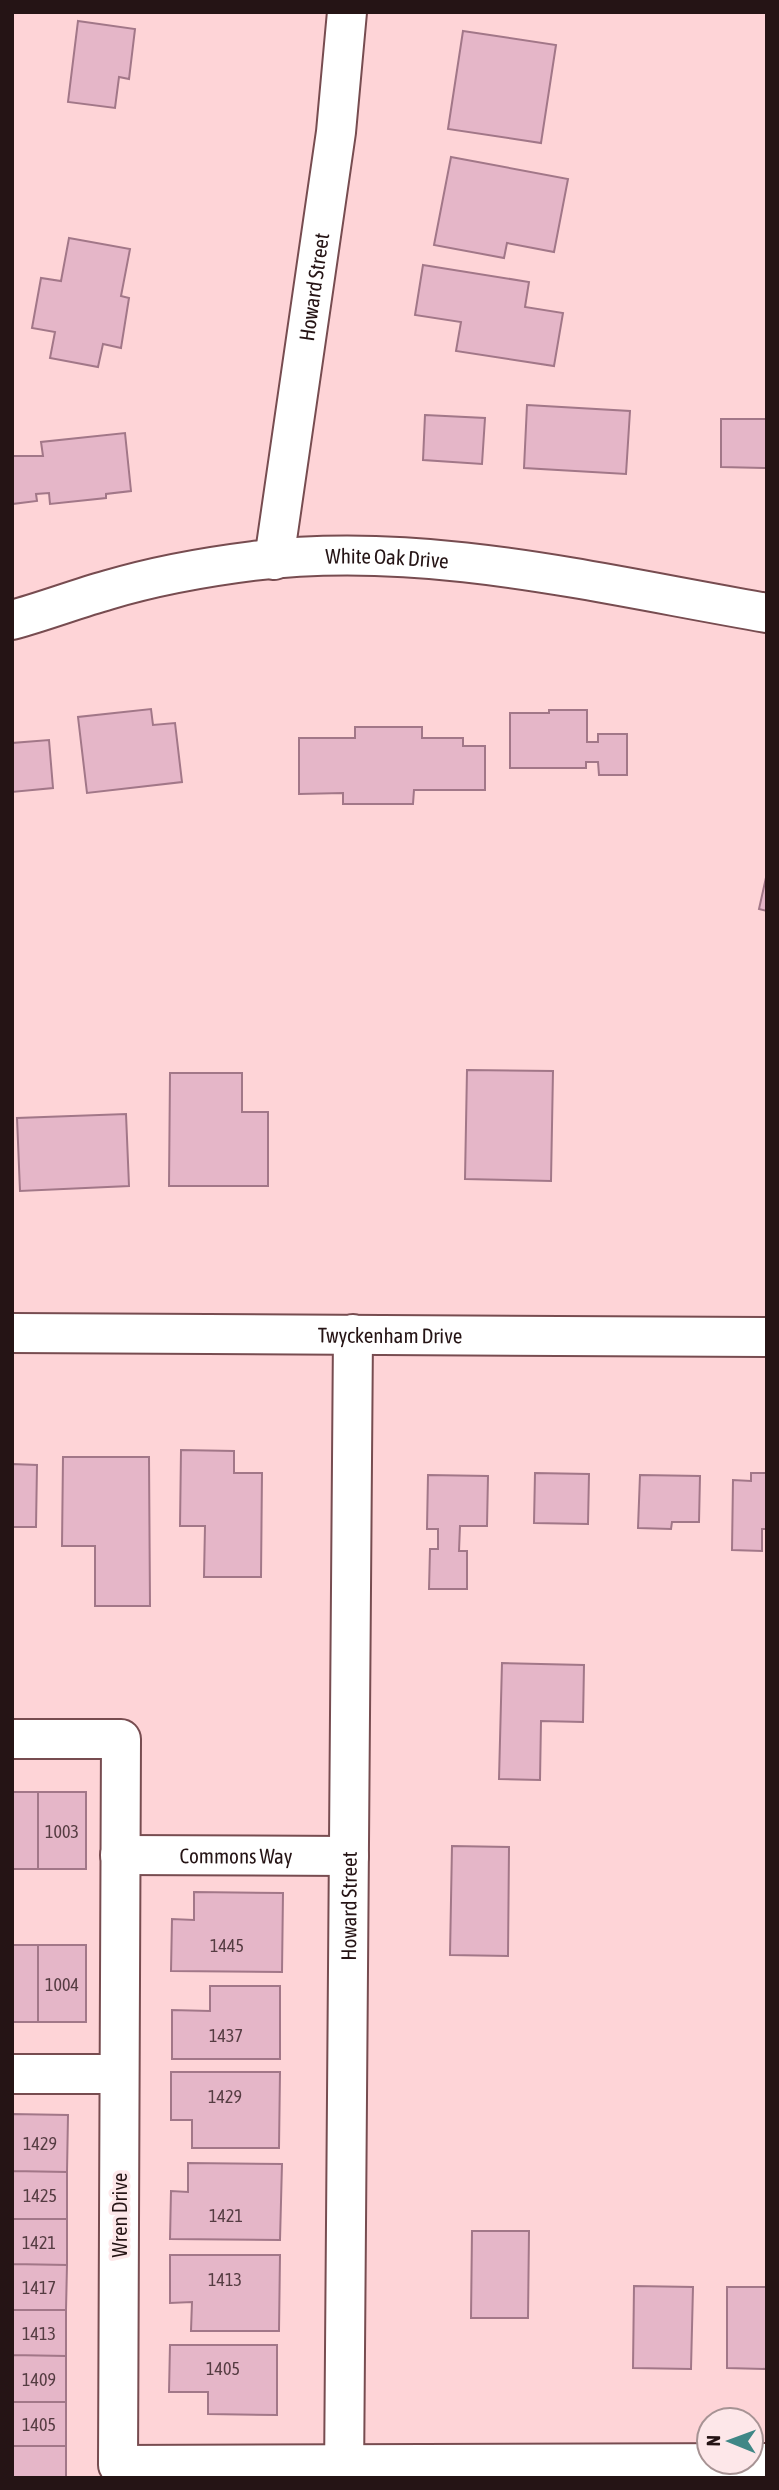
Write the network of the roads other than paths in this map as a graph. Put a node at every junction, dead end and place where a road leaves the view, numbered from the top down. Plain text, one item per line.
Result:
1 (347, 12) edge
2 (274, 560) junction
3 (767, 613) edge
4 (12, 620) edge
5 (12, 1333) edge
6 (354, 1334) junction
7 (767, 1337) edge
8 (12, 1739) edge
9 (120, 1855) junction
10 (349, 1856) junction
11 (12, 2074) edge
12 (119, 2074) junction
13 (767, 2463) edge
14 (344, 2472) edge

1 - 2 street, Howard Street
2 - 3 street, White Oak Drive
2 - 4 street, White Oak Drive
5 - 6 street, Twyckenham Drive
6 - 7 street, Twyckenham Drive
6 - 10 street, Howard Street
8 - 9 street, Wren Drive
9 - 10 street, Commons Way
9 - 12 street, Wren Drive
10 - 14 street, Howard Street
11 - 12 street
12 - 14 street, Wren Drive
13 - 14 street

